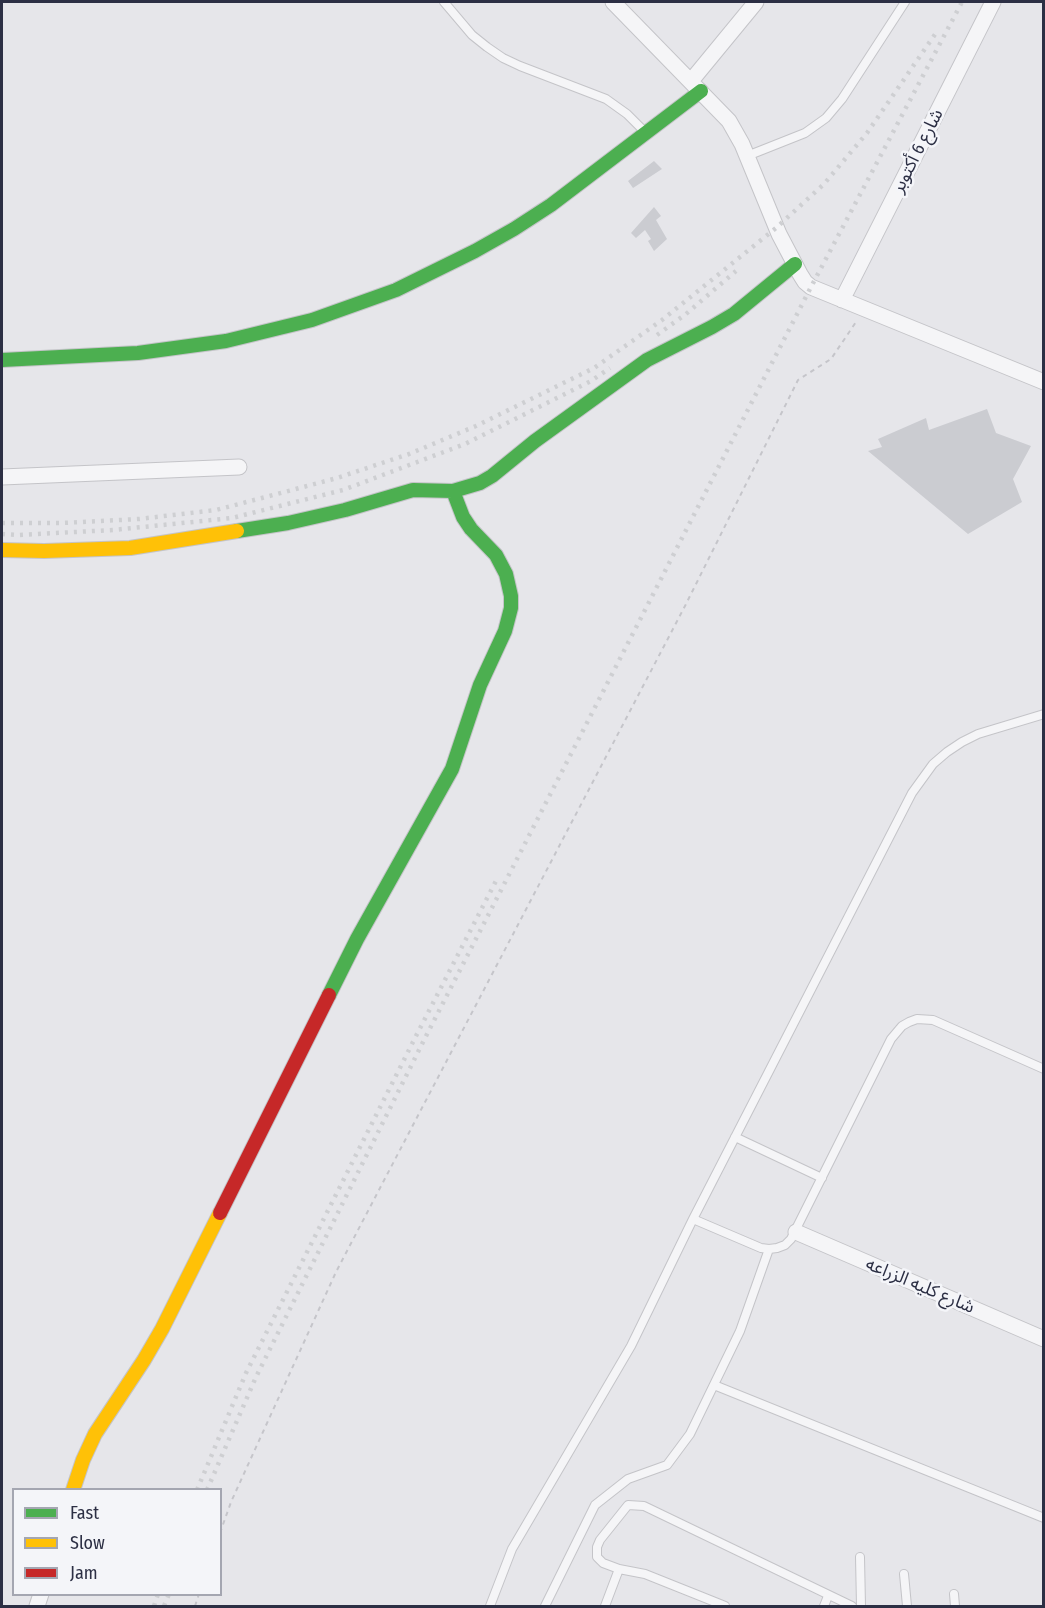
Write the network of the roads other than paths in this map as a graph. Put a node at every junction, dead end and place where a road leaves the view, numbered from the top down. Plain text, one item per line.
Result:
1 (444, 2) edge
2 (613, 2) edge
3 (756, 2) edge
4 (905, 2) edge
5 (993, 2) edge
6 (696, 86) junction
7 (646, 134) junction
8 (747, 156) junction
9 (795, 264) junction
10 (842, 300) junction
11 (2, 360) edge
12 (1044, 382) edge
13 (239, 467) dead end
14 (2, 477) edge
15 (453, 491) junction
16 (2, 550) edge
17 (1044, 714) edge
18 (1044, 1070) edge
19 (735, 1137) junction
20 (822, 1178) junction
21 (693, 1219) junction
22 (795, 1232) junction
23 (769, 1249) junction
24 (1044, 1339) edge
25 (714, 1384) junction
26 (74, 1488) edge
27 (1044, 1518) edge
28 (860, 1557) dead end
29 (619, 1569) junction
30 (904, 1574) dead end
31 (954, 1594) dead end
32 (828, 1596) junction
33 (490, 1606) edge
34 (545, 1606) edge
35 (605, 1606) edge
36 (725, 1606) edge
37 (824, 1606) edge
38 (852, 1606) edge
39 (861, 1606) edge
40 (907, 1606) edge
41 (955, 1606) edge

1 - 7 lane
2 - 6 street
3 - 6 street
4 - 8 lane
5 - 10 street, شارع 6 أكتوبر
6 - 7 street
6 - 8 street
7 - 11 street
8 - 9 street
9 - 10 street
9 - 15 street
10 - 12 street
13 - 14 street
15 - 16 street
15 - 26 street
17 - 19 lane
18 - 20 lane
19 - 20 lane
19 - 21 lane
20 - 22 lane
21 - 23 lane
21 - 33 lane
22 - 23 lane
22 - 24 street, شارع كليه الزراعه
23 - 25 lane
25 - 27 lane
25 - 34 lane
28 - 39 lane
29 - 32 lane
29 - 35 lane
29 - 36 lane
30 - 40 lane
31 - 41 lane
32 - 37 lane
32 - 38 lane

